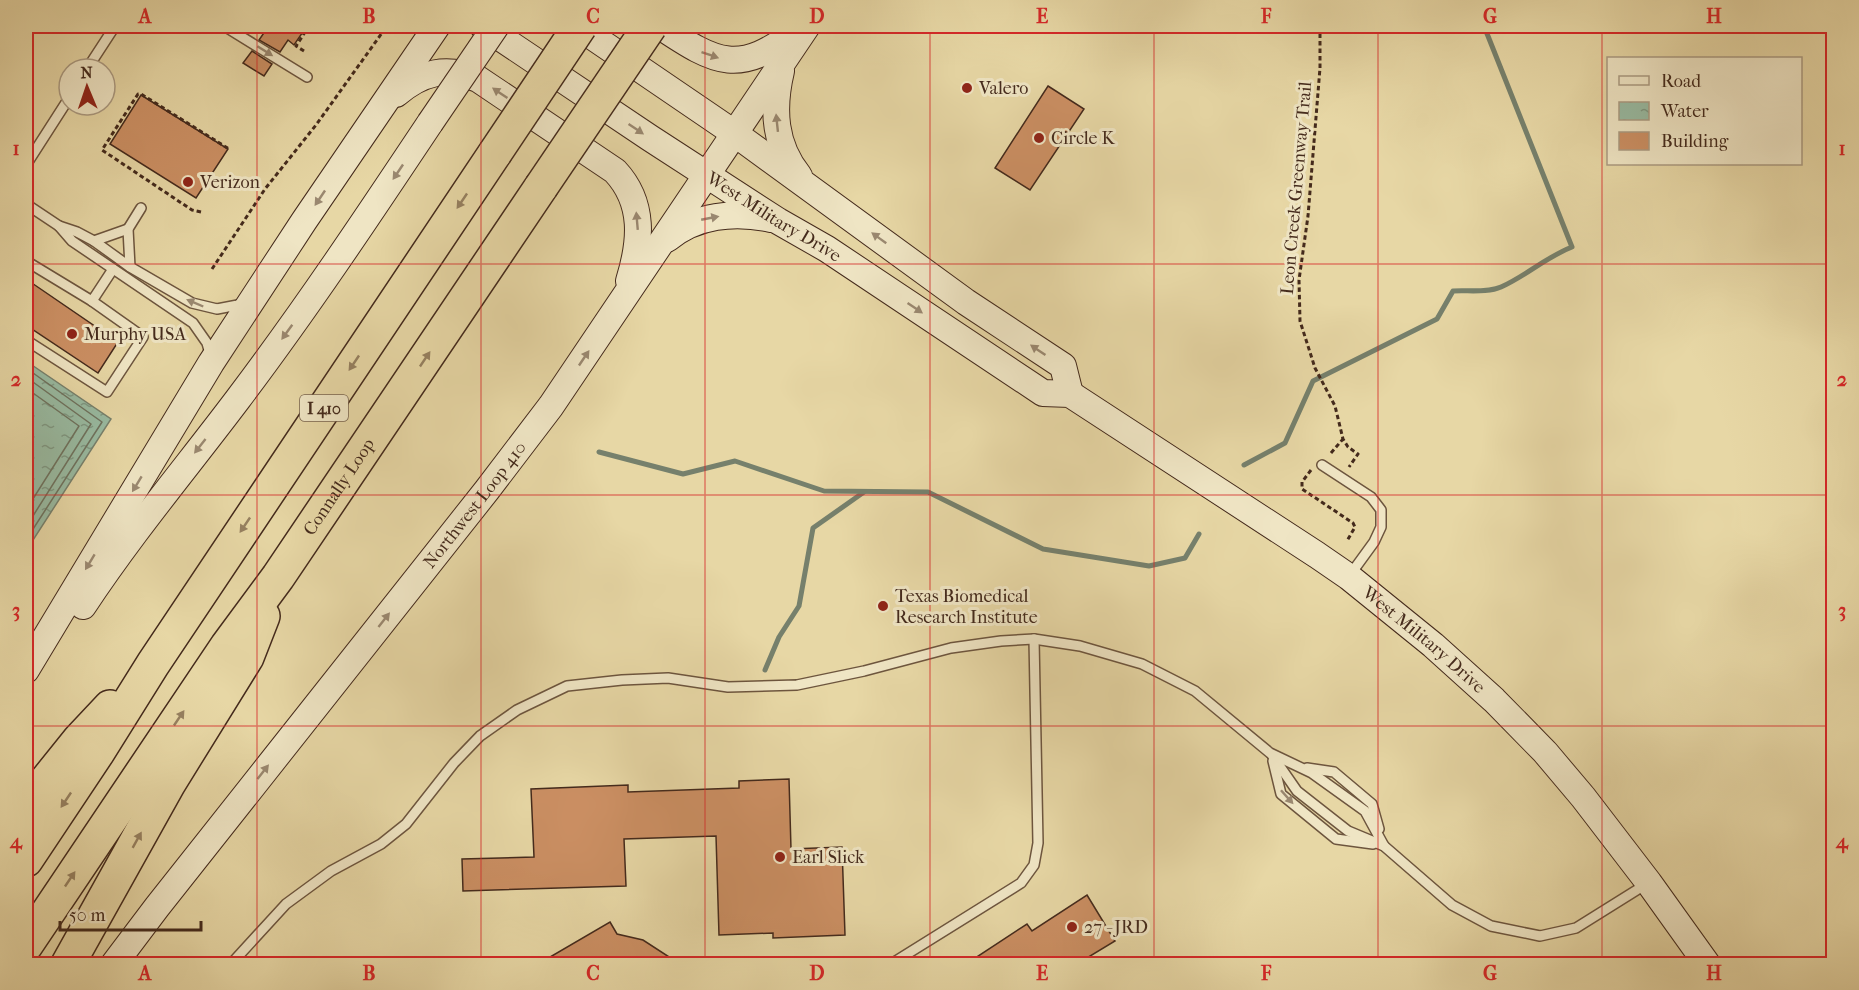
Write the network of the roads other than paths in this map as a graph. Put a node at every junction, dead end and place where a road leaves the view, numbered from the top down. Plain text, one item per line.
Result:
1 (115, 26) edge
2 (224, 26) edge
3 (414, 26) edge
4 (437, 26) edge
5 (483, 26) edge
6 (496, 26) edge
7 (578, 26) edge
8 (650, 26) edge
9 (660, 26) edge
10 (806, 26) edge
11 (95, 57) edge
12 (783, 62) junction
13 (411, 63) junction
14 (307, 77) dead end
15 (377, 115) junction
16 (57, 117) edge
17 (735, 133) junction
18 (26, 165) edge
19 (706, 174) junction
20 (814, 190) junction
21 (26, 204) edge
22 (141, 208) dead end
23 (778, 221) junction
24 (60, 226) junction
25 (128, 229) junction
26 (94, 242) junction
27 (659, 245) junction
28 (26, 261) edge
29 (130, 267) junction
30 (113, 269) junction
31 (624, 298) junction
32 (92, 301) junction
33 (251, 301) junction
34 (26, 340) edge
35 (211, 363) junction
36 (1070, 394) junction
37 (1318, 466) road end
38 (278, 577) junction
39 (1349, 577) junction
40 (1034, 639) junction
41 (153, 664) junction
42 (26, 670) edge
43 (26, 690) edge
44 (1270, 753) junction
45 (1297, 766) junction
46 (26, 806) edge
47 (1384, 846) junction
48 (26, 860) edge
49 (1649, 883) junction
50 (26, 945) edge
51 (68, 964) edge
52 (114, 964) edge
53 (231, 964) edge
54 (891, 964) edge
55 (1707, 964) edge

1 - 11 lane
2 -> 14 lane
3 - 13 main road
4 - 13 main road
5 -> 19 main road, West Military Drive
6 -> 43 main road, bridge
7 - 17 main road
7 -> 41 highway, I 410, bridge
38 -> 8 highway, Connally Loop, bridge
9 -> 10 main road
10 - 12 main road, Northwest Loop 410
12 - 17 main road, Northwest Loop 410
20 -> 12 main road
13 - 15 main road
31 -> 15 main road
15 -> 33 main road
16 - 18 lane
17 - 19 main road, Northwest Loop 410
17 - 20 main road
19 - 23 main road, West Military Drive
19 - 27 main road, Northwest Loop 410
36 -> 20 main road
21 - 24 lane
22 - 25 lane
27 -> 23 main road
23 -> 36 main road, West Military Drive
24 - 26 lane
24 - 30 lane
25 - 26 lane
25 - 29 lane
26 - 29 lane
27 - 31 main road, Northwest Loop 410
28 - 32 lane
33 -> 29 lane
30 - 32 lane
30 - 35 lane
52 -> 31 main road, Northwest Loop 410
32 - 34 lane
33 - 35 main road
35 -> 42 main road
36 - 39 main road, West Military Drive
37 - 39 lane
50 -> 38 highway, Connally Loop
51 -> 38 highway
39 - 49 main road, West Military Drive
40 - 44 lane
40 - 53 lane
40 - 54 lane
41 - 46 highway
41 -> 48 highway, I 410
44 - 45 lane
44 - 47 lane
44 -> 47 lane
45 - 47 lane
45 - 47 lane
47 - 49 lane
49 - 55 main road, West Military Drive

